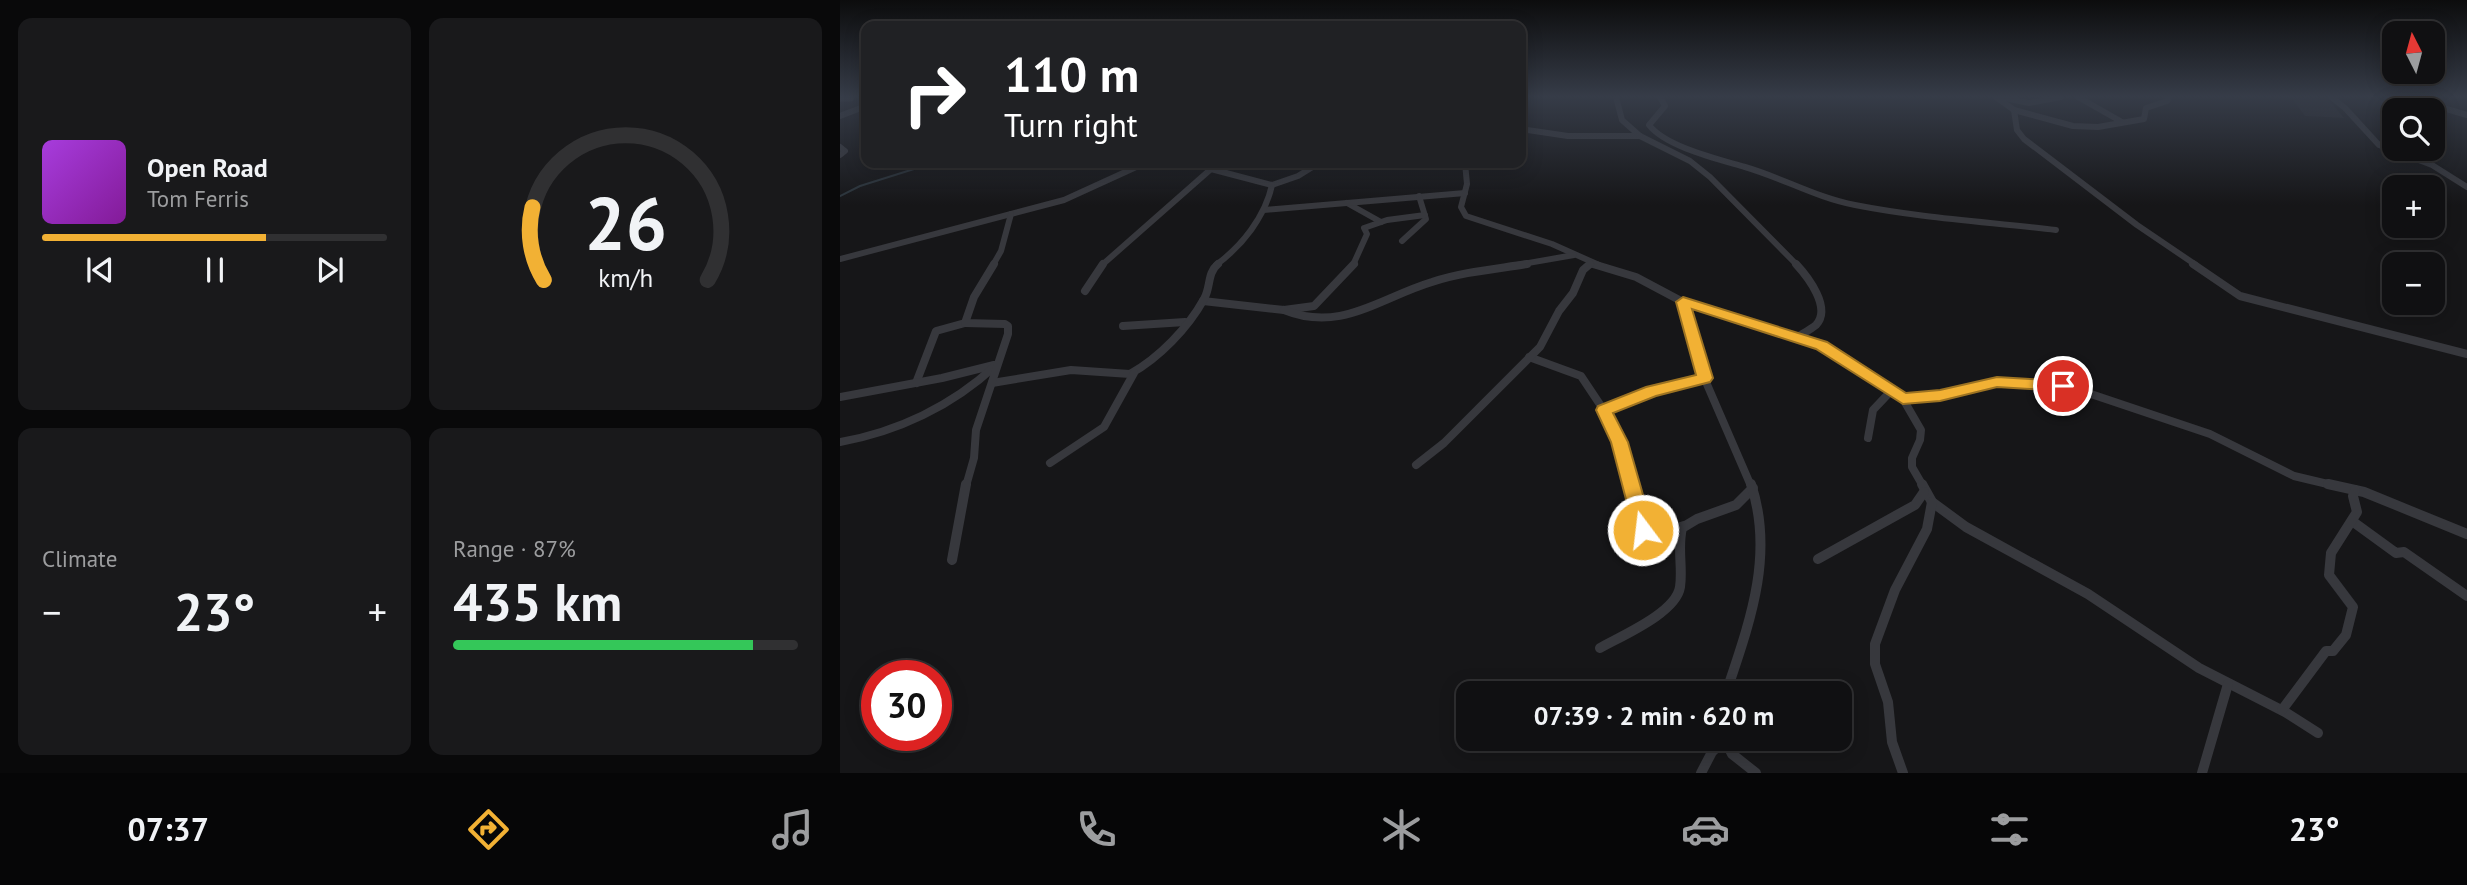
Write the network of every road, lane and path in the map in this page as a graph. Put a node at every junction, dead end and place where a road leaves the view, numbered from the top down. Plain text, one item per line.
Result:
1 (1548, 133) edge
2 (1637, 133) edge
3 (1655, 133) edge
4 (2019, 133) edge
5 (2368, 133) edge
6 (1640, 136) junction
7 (840, 147) edge
8 (840, 155) edge
9 (1134, 168) edge
10 (1212, 168) edge
11 (1220, 168) edge
12 (1311, 168) edge
13 (1465, 168) edge
14 (1272, 185) junction
15 (2467, 187) edge
16 (1465, 193) junction
17 (1419, 196) junction
18 (1347, 203) junction
19 (1264, 210) junction
20 (1011, 214) junction
21 (1425, 215) junction
22 (1381, 222) junction
23 (2056, 230) dead end
24 (1402, 241) dead end
25 (1574, 255) junction
26 (840, 260) edge
27 (1591, 263) junction
28 (1085, 291) dead end
29 (1203, 301) junction
30 (1683, 302) junction
31 (1284, 310) junction
32 (1185, 322) junction
33 (965, 323) junction
34 (1123, 326) dead end
35 (1796, 338) junction
36 (2467, 354) edge
37 (1529, 357) junction
38 (997, 364) junction
39 (1134, 373) junction
40 (1705, 378) junction
41 (916, 383) junction
42 (992, 383) junction
43 (1891, 391) junction
44 (840, 397) edge
45 (1903, 399) junction
46 (1604, 410) junction
47 (1868, 438) dead end
48 (840, 442) edge
49 (1050, 463) dead end
50 (1416, 465) dead end
51 (1753, 488) junction
52 (2355, 490) junction
53 (1924, 492) junction
54 (1932, 502) junction
55 (2352, 521) junction
56 (1684, 526) junction
57 (2467, 534) edge
58 (1818, 558) dead end
59 (952, 560) dead end
60 (2467, 596) edge
61 (1600, 648) dead end
62 (1730, 681) edge
63 (2228, 684) junction
64 (2281, 710) junction
65 (2318, 733) dead end
66 (1713, 751) edge
67 (1728, 751) edge
68 (1701, 773) edge
69 (1756, 773) edge
70 (1903, 773) edge
71 (2202, 773) edge

1 - 6 street
2 - 6 street
3 - 23 street
4 - 36 street
5 - 15 street
6 - 35 street
7 - 8 street
9 - 20 street
10 - 28 street
11 - 14 street
12 - 14 street
13 - 16 street
14 - 19 street
16 - 17 street
16 - 25 street
17 - 18 street
17 - 21 street
18 - 19 street
18 - 22 street
19 - 29 street
20 - 26 street
20 - 33 street
21 - 22 street
21 - 24 street
22 - 31 street
25 - 27 street
25 - 31 street
27 - 30 street
27 - 37 street
29 - 31 street
29 - 32 street
30 - 35 street
30 - 40 street
32 - 34 street
32 - 39 street
33 - 38 street
33 - 41 street
35 - 43 street
37 - 46 street
37 - 50 street
38 - 41 street
38 - 42 street
38 - 48 street
39 - 42 street
39 - 49 street
40 - 46 street
40 - 51 street
41 - 44 street
42 - 59 street
43 - 45 street
43 - 47 street
45 - 52 street
45 - 53 street
46 - 56 street
51 - 56 street
51 - 62 street
52 - 55 street
52 - 57 street
53 - 54 street
53 - 58 street
54 - 63 street
54 - 70 street
55 - 60 street
55 - 64 street
56 - 61 street
63 - 64 street
63 - 71 street
64 - 65 street
66 - 68 street
67 - 69 street

